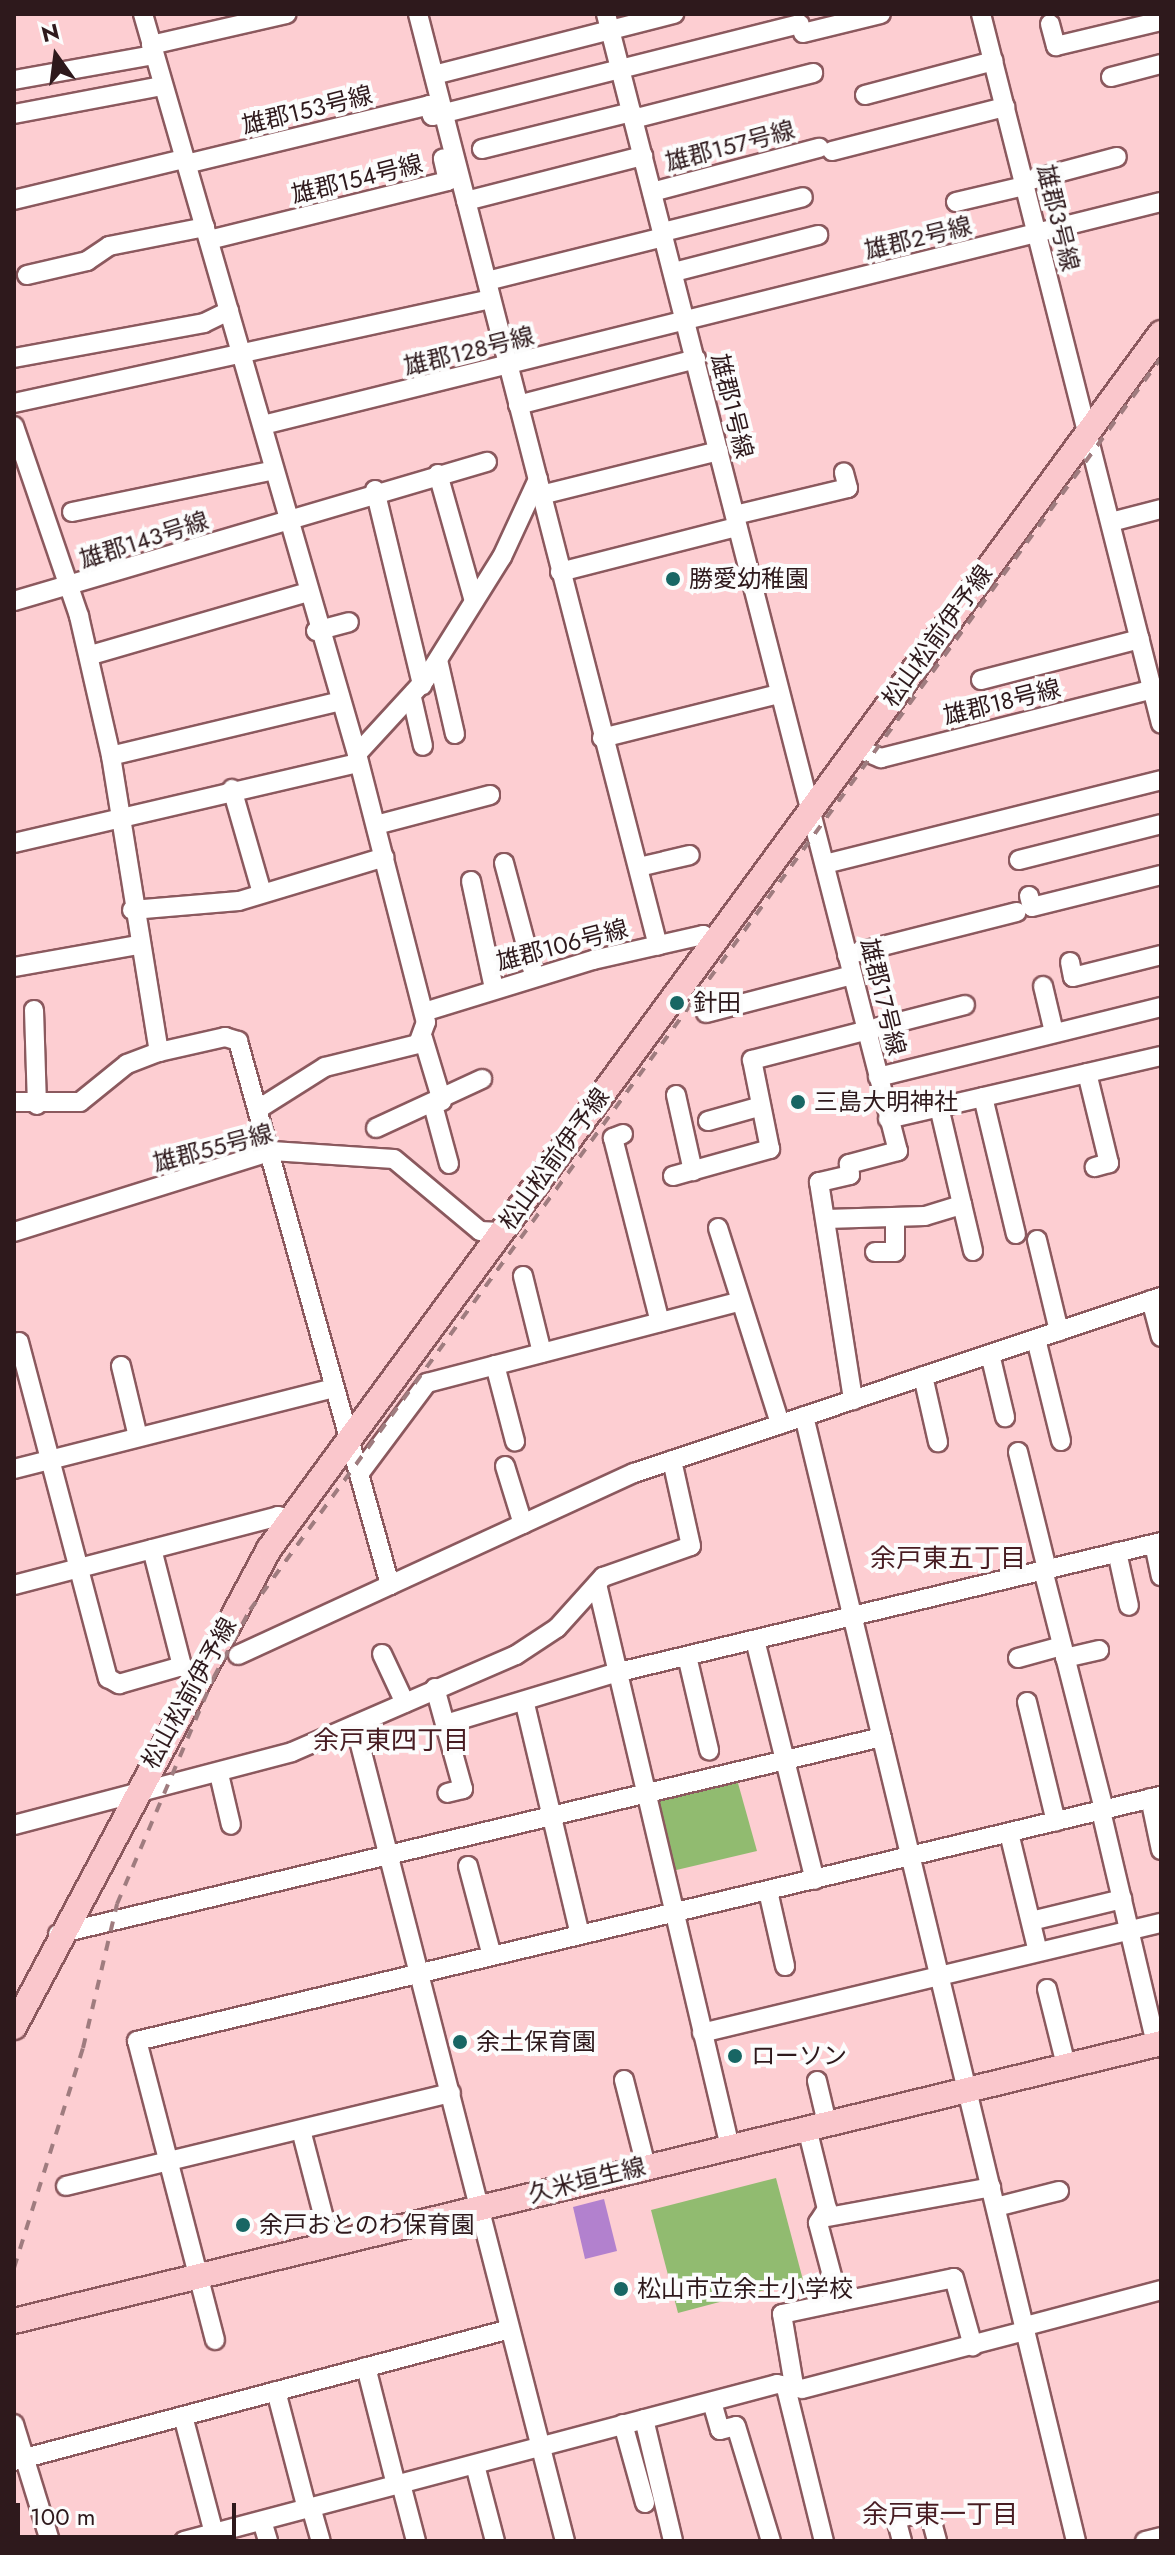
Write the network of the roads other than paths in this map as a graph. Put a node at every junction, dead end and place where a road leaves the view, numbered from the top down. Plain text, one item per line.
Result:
1 (143, 14) edge
2 (286, 14) edge
3 (418, 14) edge
4 (674, 14) edge
5 (881, 14) edge
6 (981, 14) edge
7 (1161, 21) edge
8 (608, 22) edge
9 (1050, 24) dead end
10 (152, 50) junction
11 (994, 61) junction
12 (1161, 64) edge
13 (621, 69) junction
14 (813, 73) dead end
15 (434, 75) junction
16 (1111, 77) dead end
17 (14, 80) edge
18 (162, 86) junction
19 (865, 95) dead end
20 (1005, 107) junction
21 (14, 114) edge
22 (438, 114) junction
23 (632, 115) junction
24 (482, 149) dead end
25 (643, 156) junction
26 (1117, 157) dead end
27 (185, 162) junction
28 (1024, 184) junction
29 (652, 192) junction
30 (803, 197) dead end
31 (14, 200) edge
32 (466, 201) junction
33 (956, 202) dead end
34 (1161, 202) edge
35 (1036, 233) junction
36 (207, 234) junction
37 (664, 234) junction
38 (818, 235) dead end
39 (674, 272) junction
40 (27, 275) dead end
41 (489, 290) junction
42 (229, 311) junction
43 (687, 322) junction
44 (1161, 333) edge
45 (14, 358) edge
46 (243, 358) junction
47 (696, 359) junction
48 (509, 366) junction
49 (14, 403) edge
50 (518, 405) junction
51 (263, 425) junction
52 (14, 426) edge
53 (1088, 433) junction
54 (719, 451) junction
55 (487, 462) dead end
56 (274, 470) junction
57 (844, 473) dead end
58 (438, 474) junction
59 (540, 487) junction
60 (375, 490) junction
61 (1161, 509) edge
62 (72, 512) dead end
63 (287, 520) junction
64 (736, 521) junction
65 (1111, 522) junction
66 (560, 572) junction
67 (71, 588) junction
68 (305, 593) junction
69 (14, 601) edge
70 (474, 601) junction
71 (349, 622) dead end
72 (316, 631) junction
73 (1140, 639) junction
74 (91, 655) junction
75 (438, 660) junction
76 (981, 680) dead end
77 (1157, 688) edge
78 (417, 691) junction
79 (779, 694) junction
80 (341, 701) junction
81 (1161, 724) edge
82 (455, 734) dead end
83 (602, 738) junction
84 (423, 746) dead end
85 (856, 748) junction
86 (111, 756) junction
87 (358, 759) junction
88 (1161, 780) edge
89 (232, 789) junction
90 (490, 795) dead end
91 (808, 812) junction
92 (121, 819) junction
93 (1161, 824) edge
94 (376, 825) junction
95 (14, 843) edge
96 (690, 855) dead end
97 (385, 857) junction
98 (1019, 860) dead end
99 (504, 863) dead end
100 (825, 864) junction
101 (639, 867) junction
102 (1161, 875) edge
103 (471, 881) dead end
104 (262, 893) junction
105 (1029, 896) dead end
106 (132, 910) junction
107 (1017, 912) dead end
108 (713, 940) junction
109 (138, 945) junction
110 (658, 946) junction
111 (847, 955) junction
112 (1161, 955) edge
113 (1070, 962) dead end
114 (14, 967) edge
115 (534, 975) junction
116 (852, 975) junction
117 (1043, 986) dead end
118 (494, 988) junction
119 (965, 1005) dead end
120 (1161, 1007) edge
121 (34, 1010) dead end
122 (424, 1012) junction
123 (706, 1013) dead end
124 (866, 1030) junction
125 (1054, 1032) junction
126 (423, 1038) junction
127 (159, 1052) junction
128 (1161, 1056) edge
129 (1087, 1073) junction
130 (878, 1077) junction
131 (482, 1079) dead end
132 (983, 1097) junction
133 (14, 1102) edge
134 (437, 1103) junction
135 (37, 1105) junction
136 (673, 1105) dead end
137 (758, 1107) junction
138 (939, 1107) junction
139 (260, 1108) junction
140 (888, 1119) junction
141 (708, 1121) dead end
142 (376, 1128) dead end
143 (623, 1134) dead end
144 (272, 1151) junction
145 (449, 1164) dead end
146 (1095, 1167) dead end
147 (693, 1171) junction
148 (673, 1176) dead end
149 (962, 1205) junction
150 (895, 1217) junction
151 (826, 1219) junction
152 (718, 1228) dead end
153 (14, 1232) edge
154 (500, 1232) junction
155 (1016, 1234) dead end
156 (1037, 1240) dead end
157 (973, 1251) dead end
158 (875, 1252) dead end
159 (523, 1276) dead end
160 (1156, 1298) edge
161 (739, 1302) junction
162 (660, 1322) junction
163 (1059, 1331) junction
164 (1161, 1337) edge
165 (1036, 1339) junction
166 (19, 1342) dead end
167 (542, 1353) junction
168 (990, 1354) junction
169 (495, 1365) junction
170 (121, 1366) dead end
171 (923, 1376) junction
172 (334, 1388) junction
173 (853, 1400) junction
174 (804, 1416) junction
175 (1005, 1417) dead end
176 (780, 1424) junction
177 (138, 1437) junction
178 (347, 1441) junction
179 (515, 1441) dead end
180 (1061, 1441) dead end
181 (938, 1442) dead end
182 (1018, 1452) dead end
183 (50, 1459) junction
184 (672, 1460) junction
185 (505, 1466) dead end
186 (14, 1469) edge
187 (359, 1474) junction
188 (291, 1519) junction
189 (523, 1524) junction
190 (1157, 1543) edge
191 (152, 1549) junction
192 (1117, 1552) junction
193 (79, 1568) junction
194 (1045, 1570) junction
195 (1161, 1576) edge
196 (597, 1584) junction
197 (14, 1585) edge
198 (390, 1585) junction
199 (1129, 1606) dead end
200 (853, 1616) junction
201 (755, 1640) junction
202 (1099, 1650) dead end
203 (1064, 1652) junction
204 (382, 1654) dead end
205 (238, 1655) dead end
206 (687, 1656) junction
207 (1018, 1658) dead end
208 (190, 1671) junction
209 (615, 1673) junction
210 (435, 1688) junction
211 (1027, 1702) dead end
212 (405, 1703) junction
213 (525, 1704) junction
214 (449, 1723) junction
215 (355, 1725) junction
216 (882, 1737) junction
217 (709, 1750) dead end
218 (785, 1761) junction
219 (219, 1774) junction
220 (447, 1793) dead end
221 (645, 1795) junction
222 (132, 1797) junction
223 (1155, 1797) edge
224 (1102, 1810) junction
225 (552, 1818) junction
226 (1056, 1822) junction
227 (14, 1825) edge
228 (231, 1825) dead end
229 (1009, 1833) junction
230 (1161, 1850) edge
231 (387, 1858) junction
232 (911, 1858) junction
233 (468, 1866) dead end
234 (815, 1880) junction
235 (768, 1891) junction
236 (1122, 1899) junction
237 (672, 1912) junction
238 (1031, 1921) junction
239 (1161, 1923) edge
240 (1129, 1930) junction
241 (58, 1934) junction
242 (580, 1935) junction
243 (1038, 1952) junction
244 (492, 1956) junction
245 (785, 1966) dead end
246 (419, 1974) junction
247 (939, 1976) junction
248 (1047, 1989) dead end
249 (14, 2027) edge
250 (702, 2033) junction
251 (1159, 2043) edge
252 (1066, 2065) junction
253 (624, 2080) dead end
254 (817, 2081) dead end
255 (967, 2089) junction
256 (451, 2093) junction
257 (817, 2126) junction
258 (301, 2130) junction
259 (730, 2147) junction
260 (168, 2162) junction
261 (646, 2166) junction
262 (66, 2186) dead end
263 (991, 2187) junction
264 (1059, 2191) dead end
265 (481, 2207) junction
266 (996, 2207) junction
267 (828, 2217) junction
268 (331, 2245) junction
269 (198, 2279) junction
270 (1161, 2290) edge
271 (839, 2302) junction
272 (14, 2321) edge
273 (510, 2329) junction
274 (1024, 2329) junction
275 (215, 2340) dead end
276 (973, 2346) junction
277 (366, 2367) junction
278 (790, 2386) junction
279 (276, 2391) junction
280 (712, 2402) junction
281 (183, 2416) junction
282 (644, 2419) junction
283 (14, 2424) edge
284 (623, 2424) junction
285 (540, 2447) junction
286 (18, 2459) edge
287 (475, 2465) junction
288 (399, 2485) junction
289 (645, 2503) dead end
290 (309, 2508) junction
291 (262, 2521) junction
292 (214, 2533) junction
293 (1161, 2537) edge
294 (50, 2541) edge
295 (184, 2541) edge
296 (268, 2541) edge
297 (321, 2541) edge
298 (416, 2541) edge
299 (495, 2541) edge
300 (565, 2541) edge
301 (673, 2541) edge
302 (771, 2541) edge
303 (824, 2541) edge
304 (902, 2541) edge
305 (937, 2541) edge
306 (1076, 2541) edge
307 (1145, 2541) edge

1 - 10 street
2 - 10 street
3 - 15 street
4 - 8 street
5 - 13 street
6 - 11 street, 雄郡3号線
7 - 9 street
8 - 13 street, 雄郡1号線
8 - 15 street
10 - 17 street
10 - 18 street
11 - 19 street
11 - 20 street, 雄郡3号線
12 - 16 street
13 - 22 street
13 - 23 street, 雄郡1号線
14 - 23 street
15 - 22 street
18 - 21 street
18 - 27 street
20 - 28 street, 雄郡3号線
20 - 29 street, 雄郡157号線
22 - 27 street, 雄郡153号線
22 - 32 street
22 - 36 street, 雄郡154号線
23 - 24 street
23 - 25 street, 雄郡1号線
25 - 29 street, 雄郡1号線
25 - 32 street
26 - 28 street
27 - 31 street
27 - 36 street
28 - 33 street
28 - 35 street, 雄郡3号線
29 - 37 street, 雄郡1号線
30 - 37 street
32 - 41 street
34 - 35 street, 雄郡2号線
35 - 43 street, 雄郡2号線
35 - 53 street, 雄郡3号線
36 - 40 street
36 - 42 street
37 - 39 street, 雄郡1号線
37 - 41 street
38 - 39 street
39 - 43 street, 雄郡1号線
41 - 46 street
41 - 48 street
42 - 45 street
42 - 46 street
43 - 47 street, 雄郡1号線
43 - 48 street, 雄郡128号線
44 - 53 main road, 松山松前伊予線
46 - 49 street
46 - 51 street
47 - 50 street
47 - 54 street, 雄郡1号線
48 - 50 street
48 - 51 street, 雄郡128号線
50 - 59 street
51 - 56 street
52 - 67 street
53 - 65 street, 雄郡3号線
53 - 85 main road, 松山松前伊予線
54 - 59 street
54 - 64 street, 雄郡1号線
55 - 58 street, 雄郡143号線
56 - 62 street
56 - 63 street
57 - 64 street
58 - 60 street, 雄郡143号線
58 - 70 street
59 - 66 street
59 - 70 street
60 - 63 street, 雄郡143号線
60 - 78 street
61 - 65 street
63 - 67 street, 雄郡143号線
63 - 68 street
64 - 66 street
64 - 79 street, 雄郡1号線
65 - 73 street, 雄郡3号線
66 - 83 street
67 - 69 street, 雄郡143号線
67 - 74 street
68 - 72 street
68 - 74 street
70 - 75 street
71 - 72 street
72 - 80 street
73 - 76 street
73 - 77 street, 雄郡3号線
74 - 86 street
75 - 78 street
75 - 82 street
77 - 81 street, 雄郡3号線
77 - 85 street, 雄郡18号線
78 - 84 street
78 - 87 street
79 - 83 street
79 - 91 street, 雄郡1号線
80 - 86 street
80 - 87 street
83 - 101 street
85 - 91 main road, 松山松前伊予線
86 - 92 street
87 - 89 street
87 - 94 street
88 - 100 street
89 - 92 street
89 - 104 street
90 - 94 street
91 - 100 street, 雄郡17号線
91 - 108 main road, 松山松前伊予線
92 - 95 street
92 - 106 street
93 - 98 street
94 - 97 street
96 - 101 street
97 - 104 street
97 - 122 street
99 - 115 street
100 - 111 street, 雄郡17号線
101 - 110 street
102 - 105 street
103 - 118 street
104 - 106 street
106 - 109 street
107 - 111 street
108 - 110 street, 雄郡106号線
108 - 154 main road, 松山松前伊予線
109 - 114 street
109 - 127 street
110 - 115 street, 雄郡106号線
111 - 116 street, 雄郡17号線
112 - 113 street
115 - 118 street, 雄郡106号線
116 - 123 street
116 - 124 street, 雄郡17号線
117 - 125 street
118 - 122 street, 雄郡106号線
119 - 124 street
120 - 125 street
121 - 135 street
122 - 126 street
124 - 130 street, 雄郡17号線
124 - 137 street
125 - 130 street
126 - 134 street
126 - 139 street
127 - 135 street
127 - 139 street
128 - 129 street
129 - 132 street
129 - 146 street
130 - 140 street, 雄郡17号線
131 - 134 street
132 - 138 street
132 - 155 street
133 - 135 street
134 - 142 street
134 - 145 street
136 - 147 street
137 - 141 street
137 - 147 street
138 - 140 street
138 - 149 street
139 - 144 street
140 - 151 street, 雄郡17号線
143 - 162 street
144 - 153 street, 雄郡55号線
144 - 154 street, 雄郡55号線
144 - 172 street
147 - 148 street
149 - 150 street
149 - 157 street
150 - 151 street
150 - 158 street
151 - 173 street
152 - 161 street
154 - 178 main road, 松山松前伊予線
156 - 163 street
159 - 167 street
160 - 163 street
160 - 164 street
161 - 162 street
161 - 176 street
162 - 167 street
163 - 165 street
165 - 168 street
165 - 180 street
166 - 183 street
167 - 169 street
168 - 171 street
168 - 175 street
169 - 179 street
169 - 187 street
170 - 177 street
171 - 173 street
171 - 181 street
172 - 177 street
172 - 178 street
173 - 174 street
174 - 176 street
174 - 200 street
176 - 184 street
177 - 183 street
178 - 187 street
178 - 188 main road, 松山松前伊予線
182 - 194 street
183 - 186 street
183 - 193 street
184 - 189 street
184 - 196 street
185 - 189 street
187 - 198 street
188 - 191 street
188 - 208 main road, 松山松前伊予線
189 - 198 street
190 - 192 street
190 - 195 street
191 - 193 street
191 - 208 street
192 - 194 street
192 - 199 street
193 - 197 street
193 - 208 street
194 - 200 street
194 - 203 street
196 - 209 street
196 - 210 street
198 - 205 street
200 - 201 street
200 - 216 street
201 - 206 street
201 - 218 street
202 - 203 street
203 - 207 street
203 - 224 street
204 - 212 street
206 - 209 street
206 - 217 street
208 - 222 main road, 松山松前伊予線
209 - 213 street
209 - 221 street
210 - 212 street
210 - 214 street
211 - 226 street
212 - 215 street
213 - 214 street
213 - 225 street
214 - 220 street
215 - 219 street
215 - 231 street
216 - 218 street
216 - 232 street
218 - 221 street
218 - 234 street
219 - 222 street
219 - 228 street
221 - 225 street
221 - 237 street
222 - 227 street
222 - 241 main road, 松山松前伊予線
223 - 224 street
223 - 230 street
224 - 226 street
224 - 236 street
225 - 231 street
225 - 242 street
226 - 229 street
229 - 232 street
229 - 238 street
231 - 241 street
231 - 246 street
232 - 234 street
232 - 247 street
233 - 244 street
234 - 235 street
235 - 237 street
235 - 245 street
236 - 238 street
236 - 240 street
237 - 242 street
237 - 250 street
238 - 243 street
239 - 240 street
240 - 243 street
240 - 251 street
241 - 249 main road, 松山松前伊予線
242 - 244 street
243 - 247 street
244 - 246 street
246 - 256 street
246 - 260 street
247 - 250 street
247 - 255 street
248 - 252 street
250 - 259 street
251 - 252 main road, 久米垣生線
252 - 255 main road, 久米垣生線
253 - 261 street
254 - 257 street
255 - 257 main road, 久米垣生線
255 - 263 street
256 - 258 street
256 - 265 street
257 - 259 main road, 久米垣生線
257 - 267 street
258 - 260 street
258 - 268 street
259 - 261 main road, 久米垣生線
260 - 262 street
260 - 269 street
261 - 265 main road, 久米垣生線
263 - 266 street
263 - 267 street
264 - 266 street
265 - 268 main road, 久米垣生線
265 - 273 street
266 - 274 street
267 - 271 street
268 - 269 main road, 久米垣生線
269 - 272 main road, 久米垣生線
269 - 275 street
270 - 274 street
271 - 276 street
271 - 278 street
273 - 277 street
273 - 285 street
274 - 276 street
274 - 306 street
276 - 278 street
277 - 279 street
277 - 288 street
278 - 280 street
278 - 303 street
279 - 281 street
279 - 290 street
280 - 282 street
280 - 302 street
281 - 286 street
281 - 292 street
282 - 284 street
282 - 301 street
283 - 286 street
284 - 285 street
284 - 289 street
285 - 287 street
285 - 300 street
286 - 294 street
287 - 288 street
287 - 299 street
288 - 290 street
288 - 298 street
290 - 291 street
290 - 297 street
291 - 292 street
291 - 296 street
292 - 295 street
293 - 307 street
304 - 305 street

